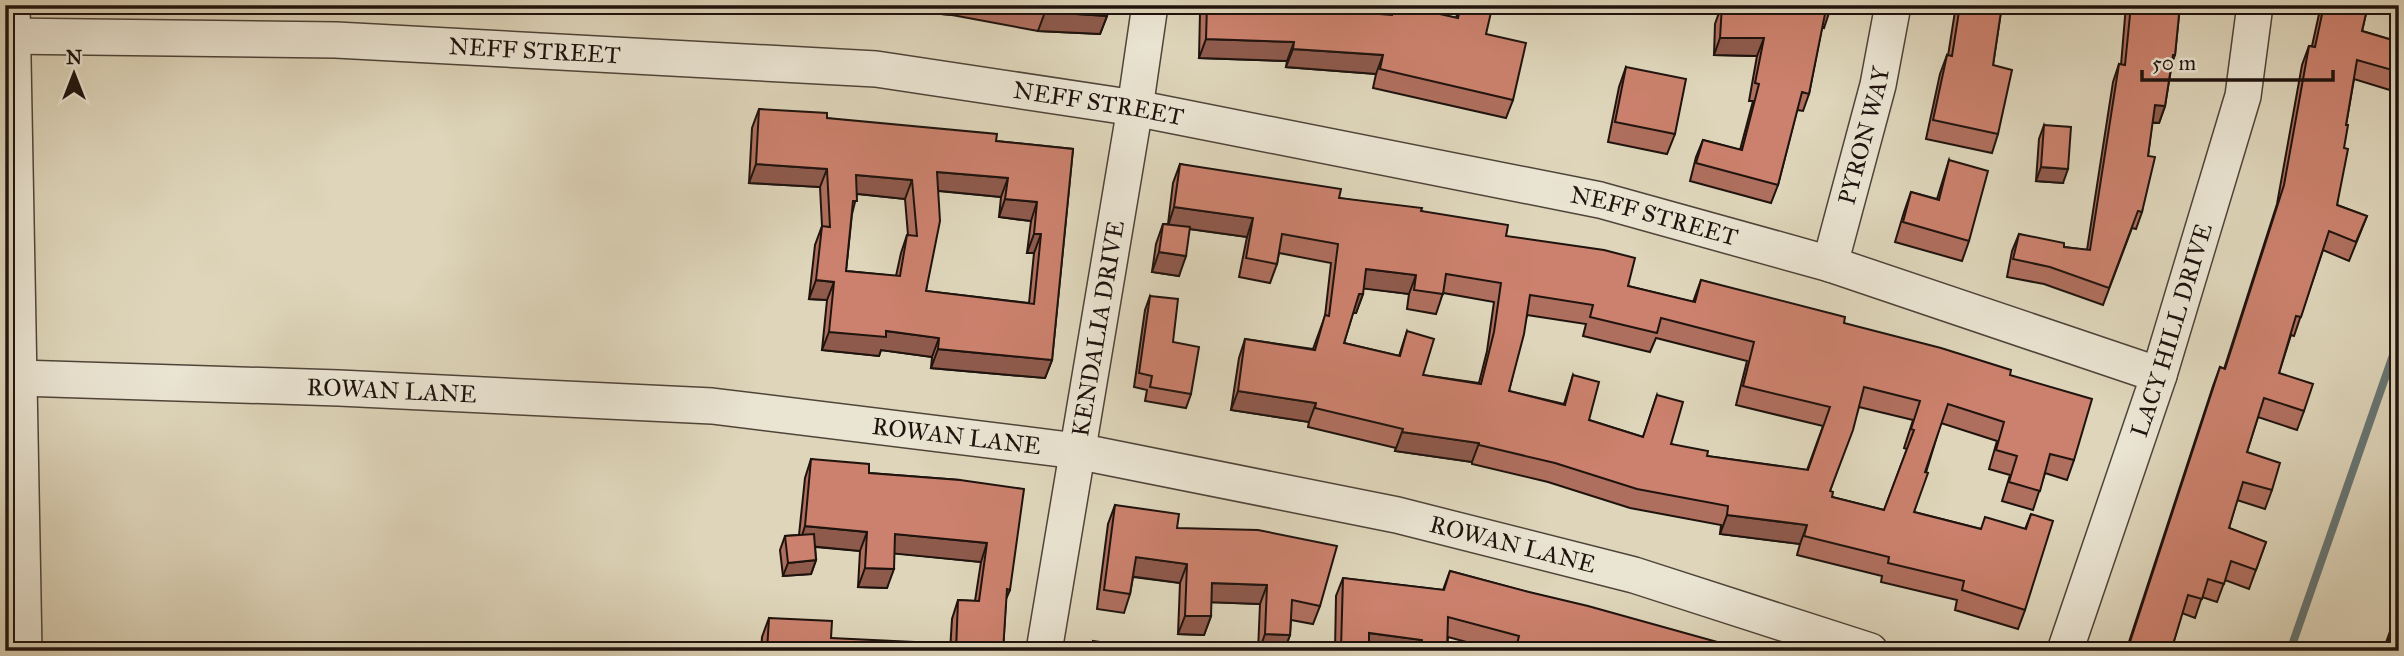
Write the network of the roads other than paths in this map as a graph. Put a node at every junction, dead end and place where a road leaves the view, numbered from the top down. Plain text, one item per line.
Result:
1 (1150, 5) edge
2 (1893, 5) edge
3 (2255, 5) edge
4 (10, 25) edge
5 (1135, 108) junction
6 (1830, 264) junction
7 (2160, 375) junction
8 (19, 378) junction
9 (1077, 451) junction
10 (24, 651) edge
11 (1044, 651) edge
12 (1870, 651) edge
13 (2065, 651) edge

1 - 5 street, KENDALIA DRIVE
2 - 6 street, PYRON WAY
3 - 7 street, LACY HILL DRIVE
4 - 5 street, NEFF STREET
4 - 8 street
5 - 6 street, NEFF STREET
5 - 9 street, KENDALIA DRIVE
6 - 7 street, NEFF STREET
7 - 13 street, LACY HILL DRIVE
8 - 9 street, ROWAN LANE
8 - 10 street
9 - 11 street, KENDALIA DRIVE
9 - 12 street, ROWAN LANE

